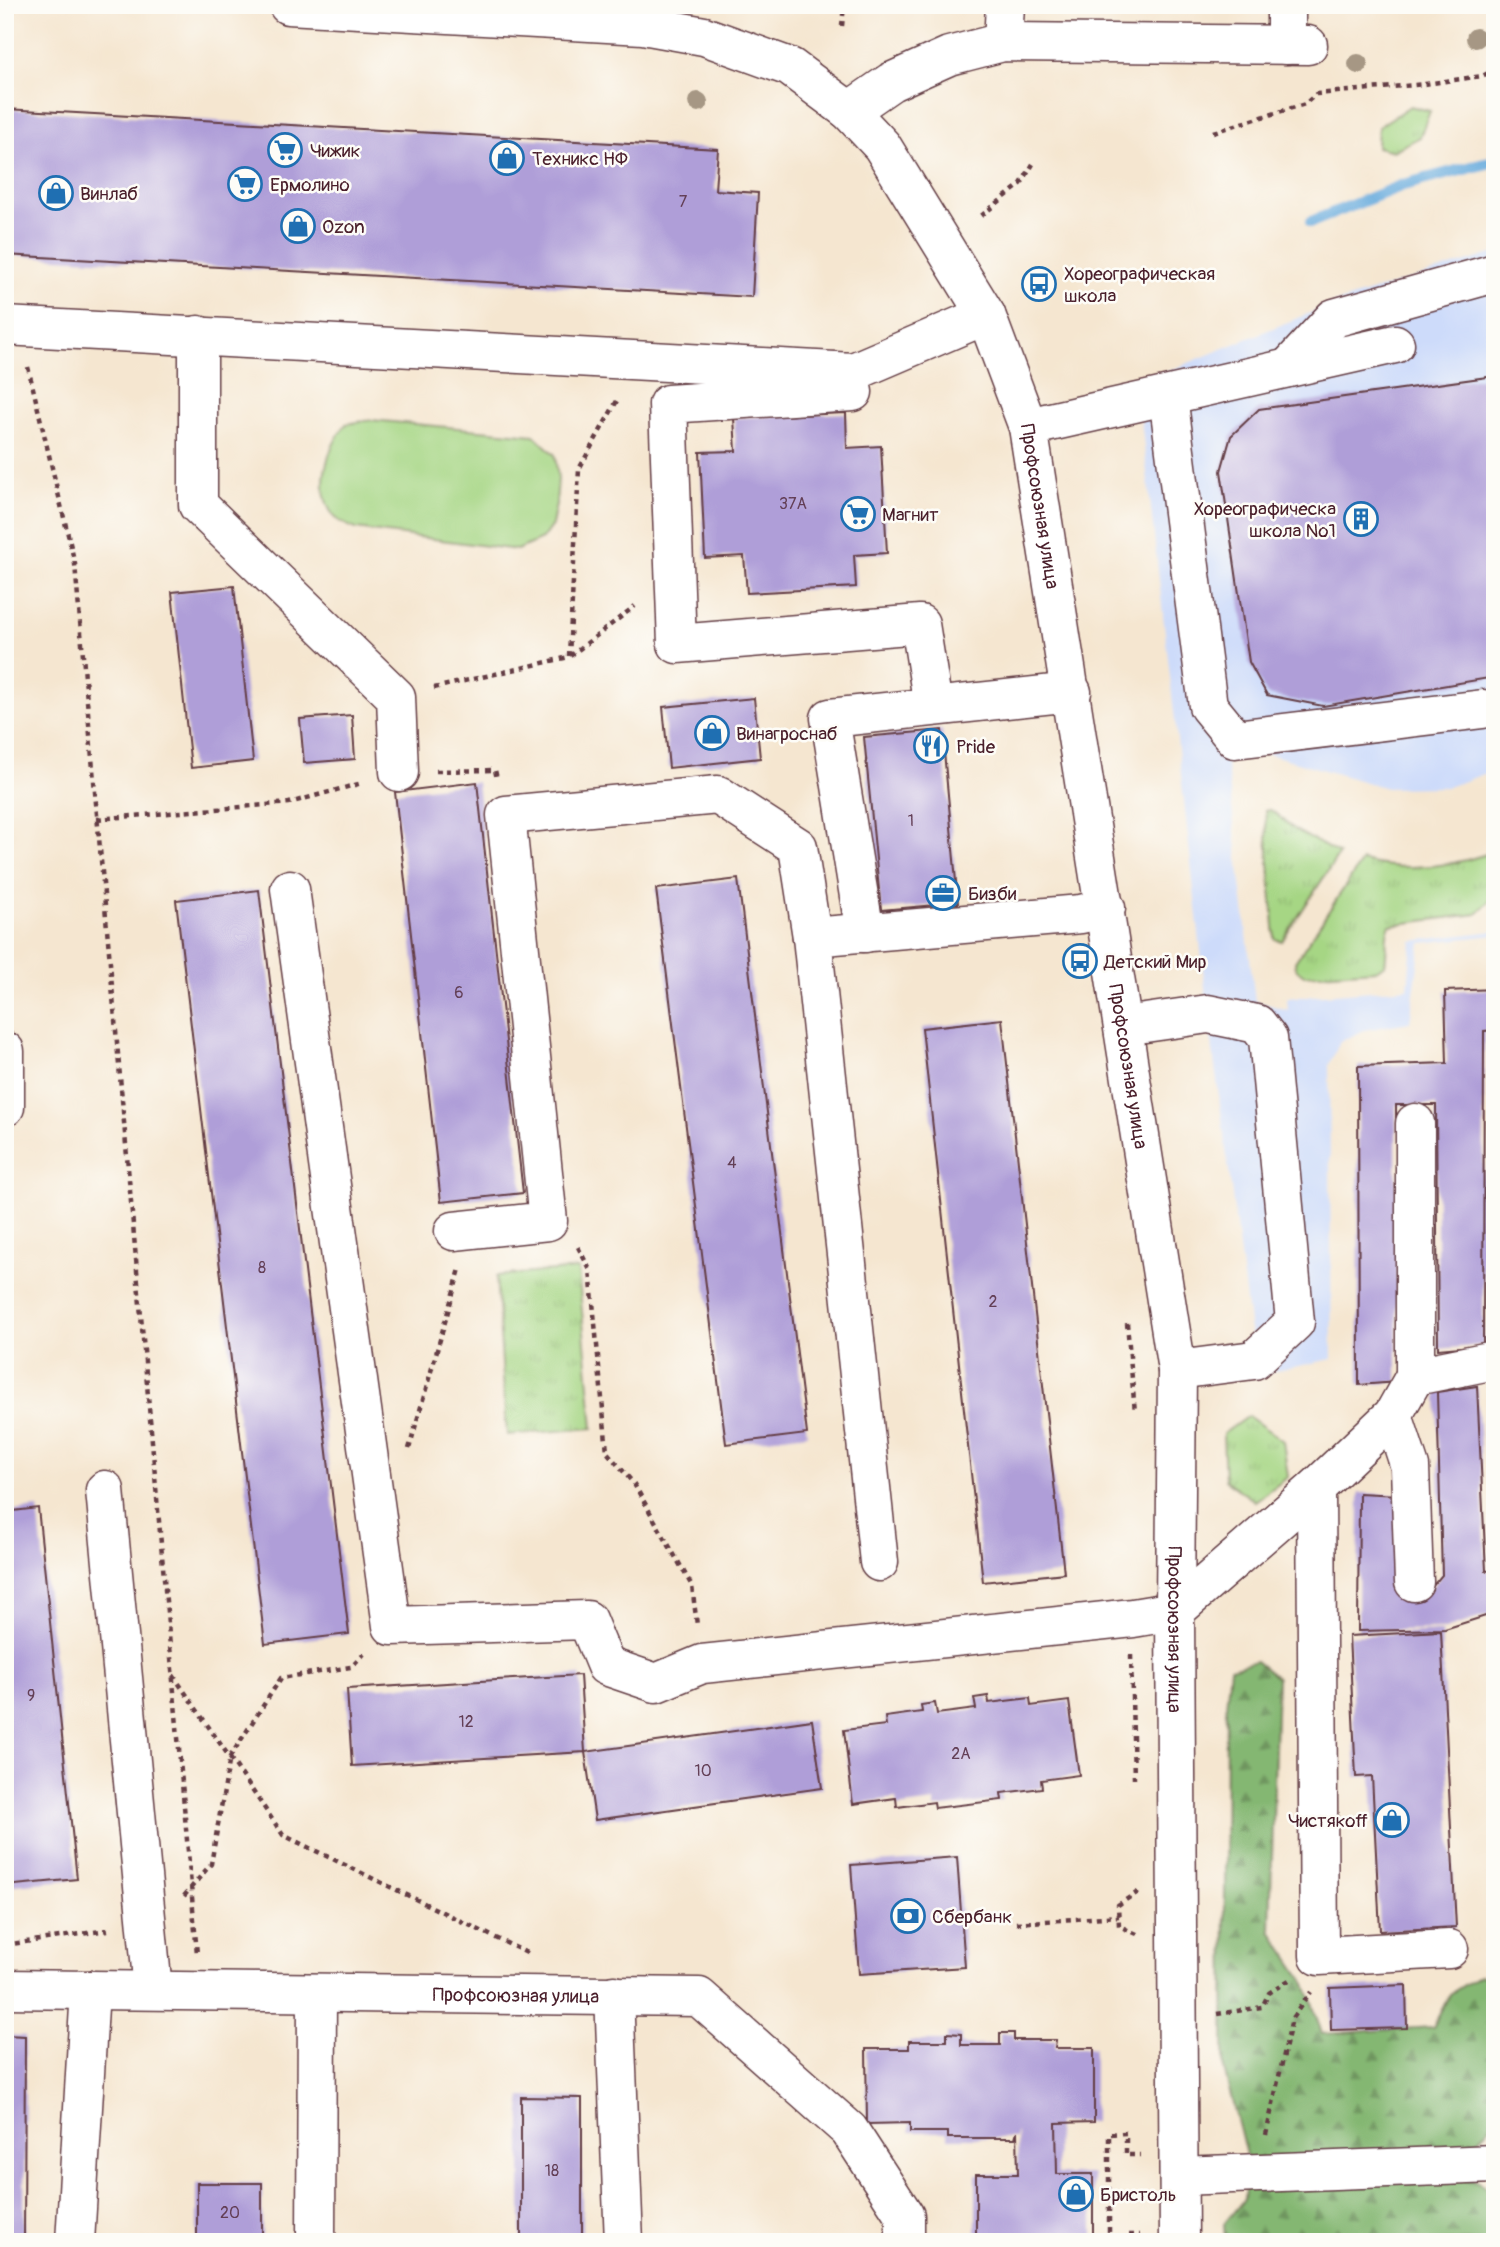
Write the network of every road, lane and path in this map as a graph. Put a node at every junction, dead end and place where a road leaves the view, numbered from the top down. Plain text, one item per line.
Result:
1 (288, 5) edge
2 (844, 5) edge
3 (1286, 5) edge
4 (414, 9) edge
5 (644, 15) edge
6 (1004, 24) edge
7 (842, 26) dead end
8 (1495, 71) edge
9 (849, 111) junction
10 (1213, 132) dead end
11 (1033, 164) dead end
12 (981, 216) dead end
13 (1495, 273) edge
14 (986, 315) junction
15 (12, 326) edge
16 (198, 335) junction
17 (1395, 344) dead end
18 (640, 360) junction
19 (1288, 368) junction
20 (853, 372) junction
21 (1168, 396) junction
22 (1028, 427) junction
23 (676, 575) junction
24 (569, 657) junction
25 (1072, 692) junction
26 (396, 697) junction
27 (933, 706) junction
28 (1483, 709) dead end
29 (399, 772) junction
30 (506, 815) junction
31 (97, 819) junction
32 (850, 840) junction
33 (798, 847) junction
34 (290, 889) dead end
35 (1106, 908) junction
36 (866, 933) junction
37 (812, 937) junction
38 (1124, 1026) junction
39 (5, 1051) edge
40 (5, 1107) edge
41 (1415, 1123) dead end
42 (548, 1221) junction
43 (454, 1231) joint
44 (1126, 1314) dead end
45 (1495, 1360) edge
46 (1177, 1370) junction
47 (1416, 1376) junction
48 (1393, 1415) junction
49 (1135, 1420) dead end
50 (407, 1455) dead end
51 (1316, 1488) junction
52 (105, 1490) dead end
53 (879, 1562) dead end
54 (1414, 1582) dead end
55 (1174, 1611) junction
56 (1133, 1618) junction
57 (391, 1626) junction
58 (702, 1664) junction
59 (172, 1674) junction
60 (230, 1757) junction
61 (1134, 1780) dead end
62 (1138, 1881) dead end
63 (192, 1889) junction
64 (1138, 1891) junction
65 (1139, 1903) dead end
66 (1119, 1916) junction
67 (1017, 1923) dead end
68 (147, 1925) junction
69 (1140, 1925) dead end
70 (5, 1945) edge
71 (1449, 1949) dead end
72 (540, 1960) dead end
73 (1332, 1964) junction
74 (5, 1989) edge
75 (90, 1990) junction
76 (153, 1990) junction
77 (200, 1991) junction
78 (317, 1994) junction
79 (614, 1996) junction
80 (1212, 2014) dead end
81 (1144, 2155) dead end
82 (1495, 2164) edge
83 (1236, 2174) junction
84 (1179, 2176) junction
85 (75, 2242) edge
86 (316, 2242) edge
87 (624, 2242) edge
88 (905, 2242) edge
89 (1109, 2242) edge
90 (1126, 2242) edge
91 (1145, 2242) edge
92 (1179, 2242) edge

1 - 4 street, Профсоюзная улица
2 - 7 path
3 - 6 street
4 - 5 street, Профсоюзная улица
5 - 9 street, Профсоюзная улица
6 - 9 street
8 - 10 path
9 - 14 street, Профсоюзная улица
11 - 12 path
13 - 19 street
14 - 20 street
14 - 22 street, Профсоюзная улица
15 - 16 street
15 - 31 path
16 - 18 street
16 - 26 street
17 - 19 street
18 - 20 street
18 - 24 path
19 - 21 street
20 - 23 street
21 - 22 street
21 - 28 street
22 - 25 street, Профсоюзная улица
23 - 24 path
23 - 27 street
24 - 26 path
25 - 27 street
25 - 35 street, Профсоюзная улица
26 - 29 street
27 - 32 street
29 - 30 path
29 - 31 path
30 - 33 street
30 - 42 street
31 - 59 path
32 - 33 street
32 - 36 street
33 - 37 street
34 - 57 street
35 - 36 street
35 - 38 street, Профсоюзная улица
36 - 37 street
37 - 53 street
38 - 46 street, Профсоюзная улица
38 - 46 street
39 - 40 street
41 - 47 street
42 - 43 street
42 - 58 path
43 - 50 path
44 - 49 path
45 - 47 street
46 - 55 street, Профсоюзная улица
47 - 48 street
48 - 51 street
48 - 54 street
51 - 55 street
51 - 73 street
52 - 68 street
55 - 56 street
55 - 84 street, Профсоюзная улица
56 - 58 street
56 - 61 path
57 - 58 street
57 - 60 path
59 - 60 path
59 - 63 path
60 - 63 path
60 - 72 path
62 - 64 path
63 - 68 path
63 - 77 path
64 - 65 path
64 - 66 path
66 - 67 path
66 - 69 path
68 - 70 path
68 - 76 street
71 - 73 street
73 - 80 path
73 - 83 path
74 - 75 street, Профсоюзная улица
75 - 76 street, Профсоюзная улица
75 - 85 street
76 - 77 street, Профсоюзная улица
77 - 78 street, Профсоюзная улица
78 - 79 street, Профсоюзная улица
78 - 86 street
79 - 87 street
79 - 88 street, Профсоюзная улица
81 - 89 path
82 - 83 street
83 - 84 street
84 - 92 street, Профсоюзная улица
90 - 91 path

